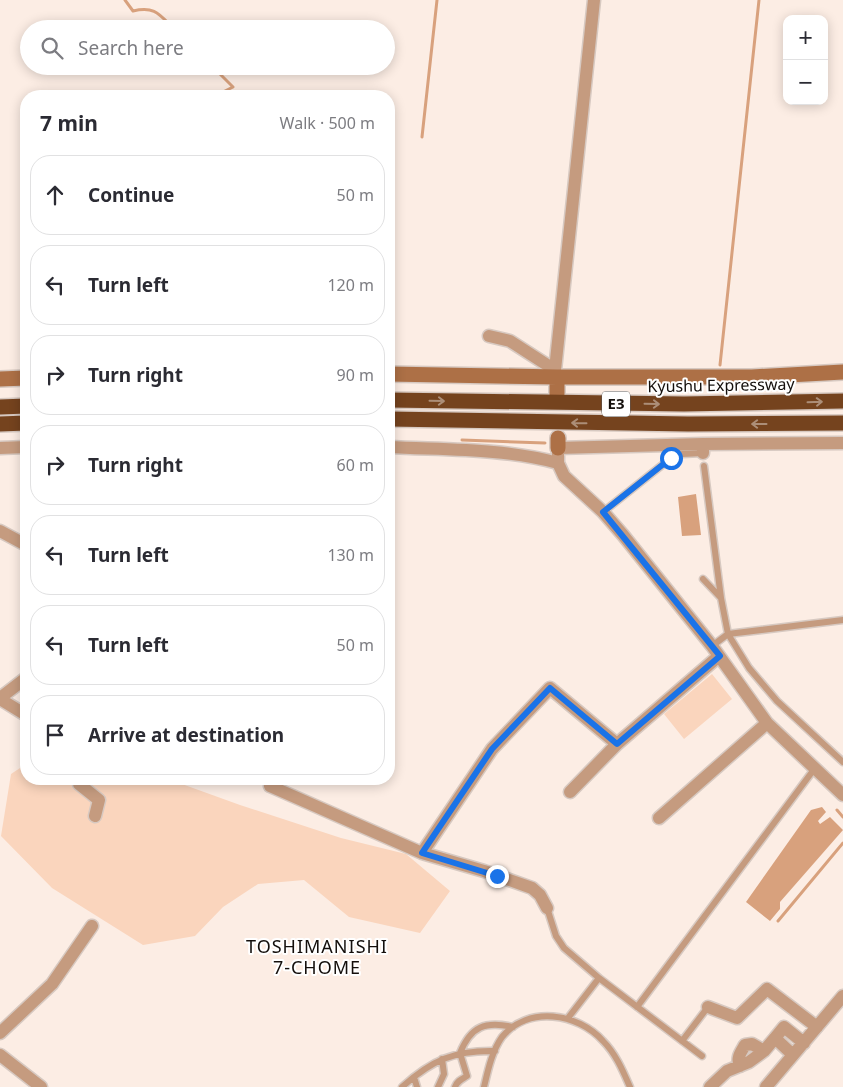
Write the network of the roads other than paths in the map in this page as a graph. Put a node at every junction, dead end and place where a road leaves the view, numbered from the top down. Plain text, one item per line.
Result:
1 (594, 0) edge
2 (489, 336) dead end
3 (843, 372) edge
4 (395, 374) edge
5 (555, 375) junction
6 (20, 378) edge
7 (0, 379) edge
8 (557, 394) dead end
9 (395, 400) edge
10 (843, 401) edge
11 (20, 406) edge
12 (0, 408) edge
13 (395, 420) edge
14 (20, 423) edge
15 (843, 423) edge
16 (0, 424) edge
17 (843, 442) edge
18 (20, 447) edge
19 (395, 447) edge
20 (0, 448) edge
21 (703, 448) junction
22 (558, 450) junction
23 (704, 466) dead end
24 (603, 512) junction
25 (0, 531) edge
26 (20, 542) edge
27 (703, 579) dead end
28 (721, 598) junction
29 (843, 620) edge
30 (728, 634) junction
31 (716, 651) junction
32 (20, 683) edge
33 (0, 698) edge
34 (20, 711) edge
35 (768, 723) junction
36 (617, 744) junction
37 (843, 762) edge
38 (815, 768) junction
39 (80, 785) edge
40 (271, 785) edge
41 (570, 792) dead end
42 (843, 795) edge
43 (95, 816) dead end
44 (658, 818) dead end
45 (422, 853) junction
46 (547, 908) joint
47 (92, 926) dead end
48 (599, 978) junction
49 (843, 996) edge
50 (708, 1006) joint
51 (637, 1007) junction
52 (568, 1018) junction
53 (513, 1026) junction
54 (817, 1027) junction
55 (0, 1033) edge
56 (775, 1038) junction
57 (682, 1040) junction
58 (804, 1043) junction
59 (495, 1051) junction
60 (460, 1053) junction
61 (0, 1055) edge
62 (793, 1055) junction
63 (702, 1056) dead end
64 (442, 1059) junction
65 (414, 1077) junction
66 (41, 1087) edge
67 (402, 1087) edge
68 (417, 1087) edge
69 (438, 1087) edge
70 (455, 1087) edge
71 (484, 1087) edge
72 (630, 1087) edge
73 (710, 1087) edge
74 (766, 1087) edge

1 - 5 street
2 - 5 street
3 - 5 street
4 - 5 street
5 - 8 street
6 - 7 street
9 -> 10 highway, Kyushu Expressway / E3
11 - 12 highway
15 -> 13 highway, E3
14 - 16 highway
17 - 21 street
18 - 20 street
19 - 22 street
21 - 22 street
21 - 24 lane
22 - 24 street
23 - 28 lane
24 - 31 street
25 - 26 street
27 - 28 lane
28 - 30 lane
29 - 30 lane
30 - 31 lane
30 - 37 lane
31 - 35 street
31 - 36 street
32 - 33 street
33 - 34 street
35 - 38 street
35 - 44 street
36 - 41 street
36 - 45 street
38 - 42 street
38 - 51 lane
39 - 43 street
40 - 45 street
45 - 46 street
46 - 48 lane
47 - 55 street
48 - 51 lane
48 - 52 lane
49 - 54 street
50 - 54 street
50 - 57 lane
51 - 57 lane
52 - 53 lane
52 - 72 lane
53 - 59 lane
53 - 60 lane
54 - 58 street
56 - 58 street
56 - 62 street
56 - 73 street
57 - 63 lane
58 - 62 street
59 - 60 lane
59 - 71 lane
60 - 64 lane
60 - 70 lane
61 - 66 street
62 - 74 street
64 - 65 lane
64 - 69 lane
65 - 67 lane
65 - 68 lane

